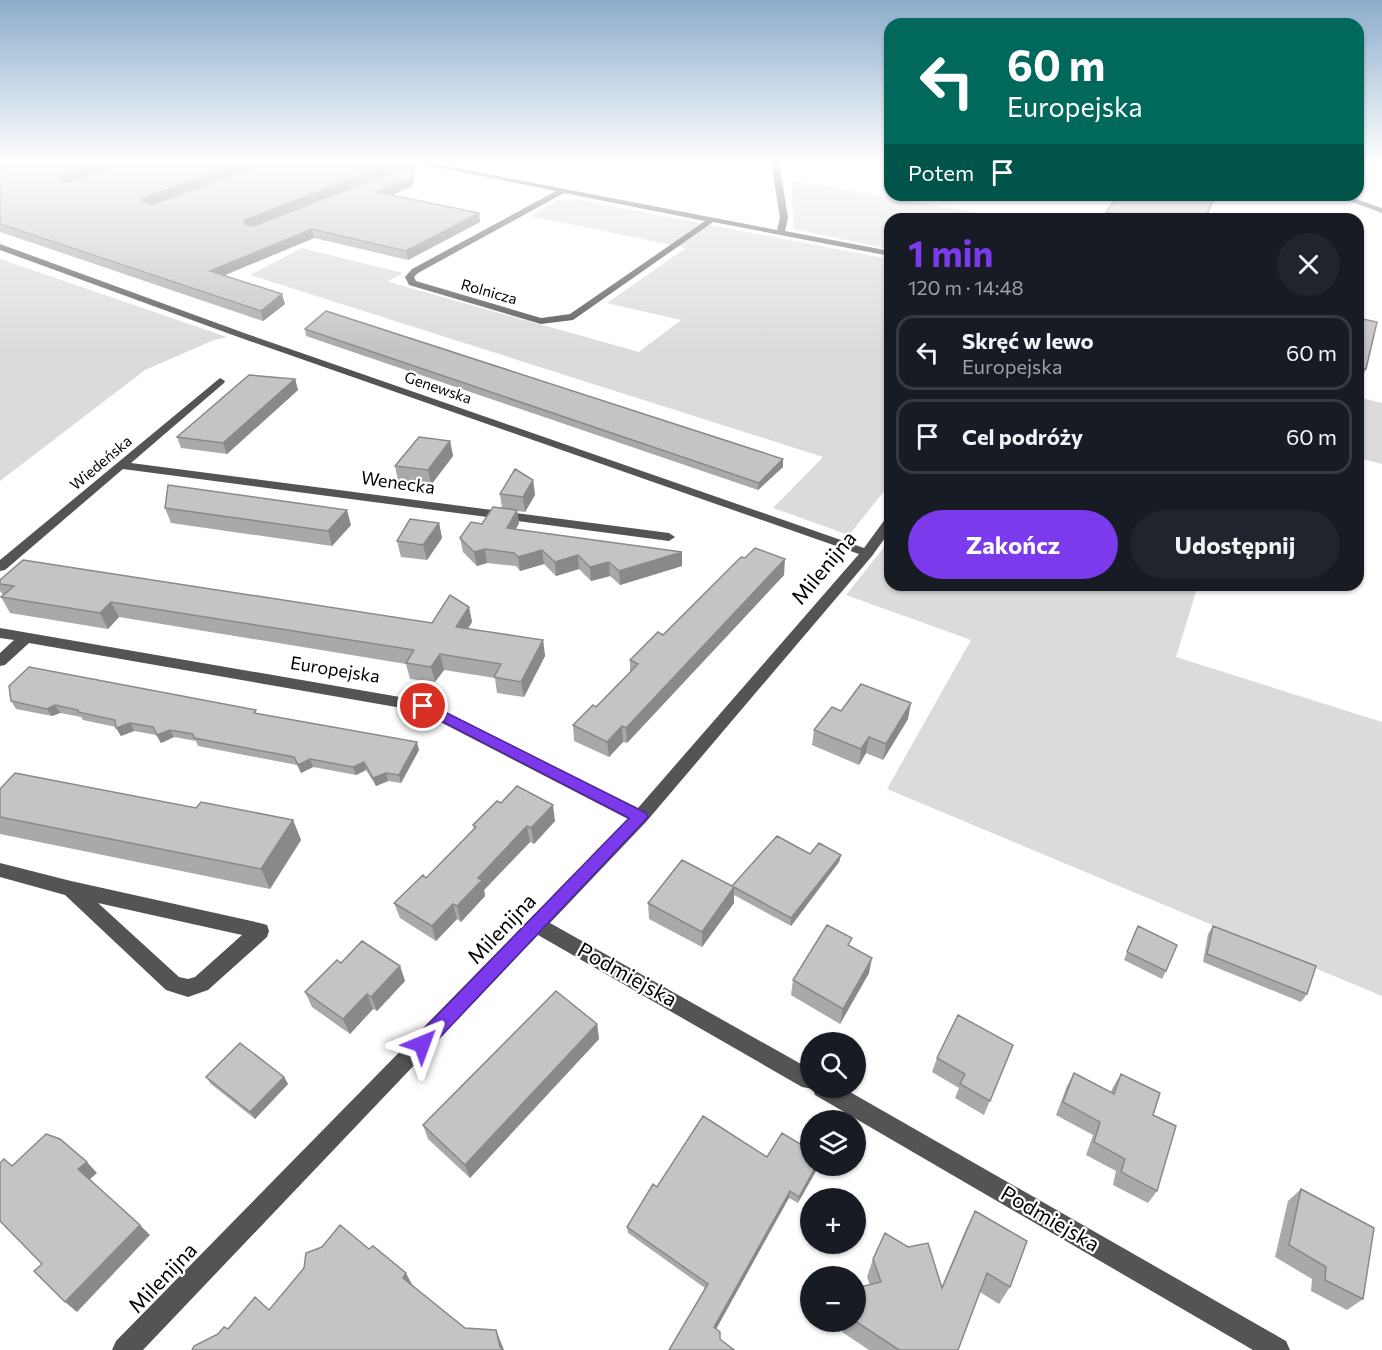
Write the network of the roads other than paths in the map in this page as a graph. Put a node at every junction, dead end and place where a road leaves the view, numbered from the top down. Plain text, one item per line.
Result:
1 (500, 225) edge
2 (704, 225) edge
3 (740, 225) edge
4 (782, 225) edge
5 (781, 232) junction
6 (0, 247) edge
7 (884, 253) edge
8 (220, 381) dead end
9 (122, 465) junction
10 (884, 529) edge
11 (669, 537) dead end
12 (867, 553) junction
13 (0, 567) edge
14 (0, 633) edge
15 (25, 638) junction
16 (0, 661) edge
17 (640, 817) junction
18 (0, 870) edge
19 (71, 889) junction
20 (537, 925) junction
21 (800, 1074) edge
22 (840, 1098) edge
23 (125, 1350) edge
24 (1277, 1350) edge

1 - 2 street, Rolnicza
3 - 5 street
4 - 5 street
5 - 7 street
6 - 12 street, Genewska
8 - 9 street, Wiedeńska
9 - 11 street, Wenecka
9 - 13 street, Wiedeńska
10 - 12 street, Milenijna
12 - 17 street, Milenijna
14 - 15 street, Europejska
15 - 16 street
15 - 17 street, Europejska
17 - 20 street, Milenijna
18 - 19 street
19 - 19 street
20 - 21 street, Podmiejska
20 - 23 street, Milenijna
22 - 24 street, Podmiejska

